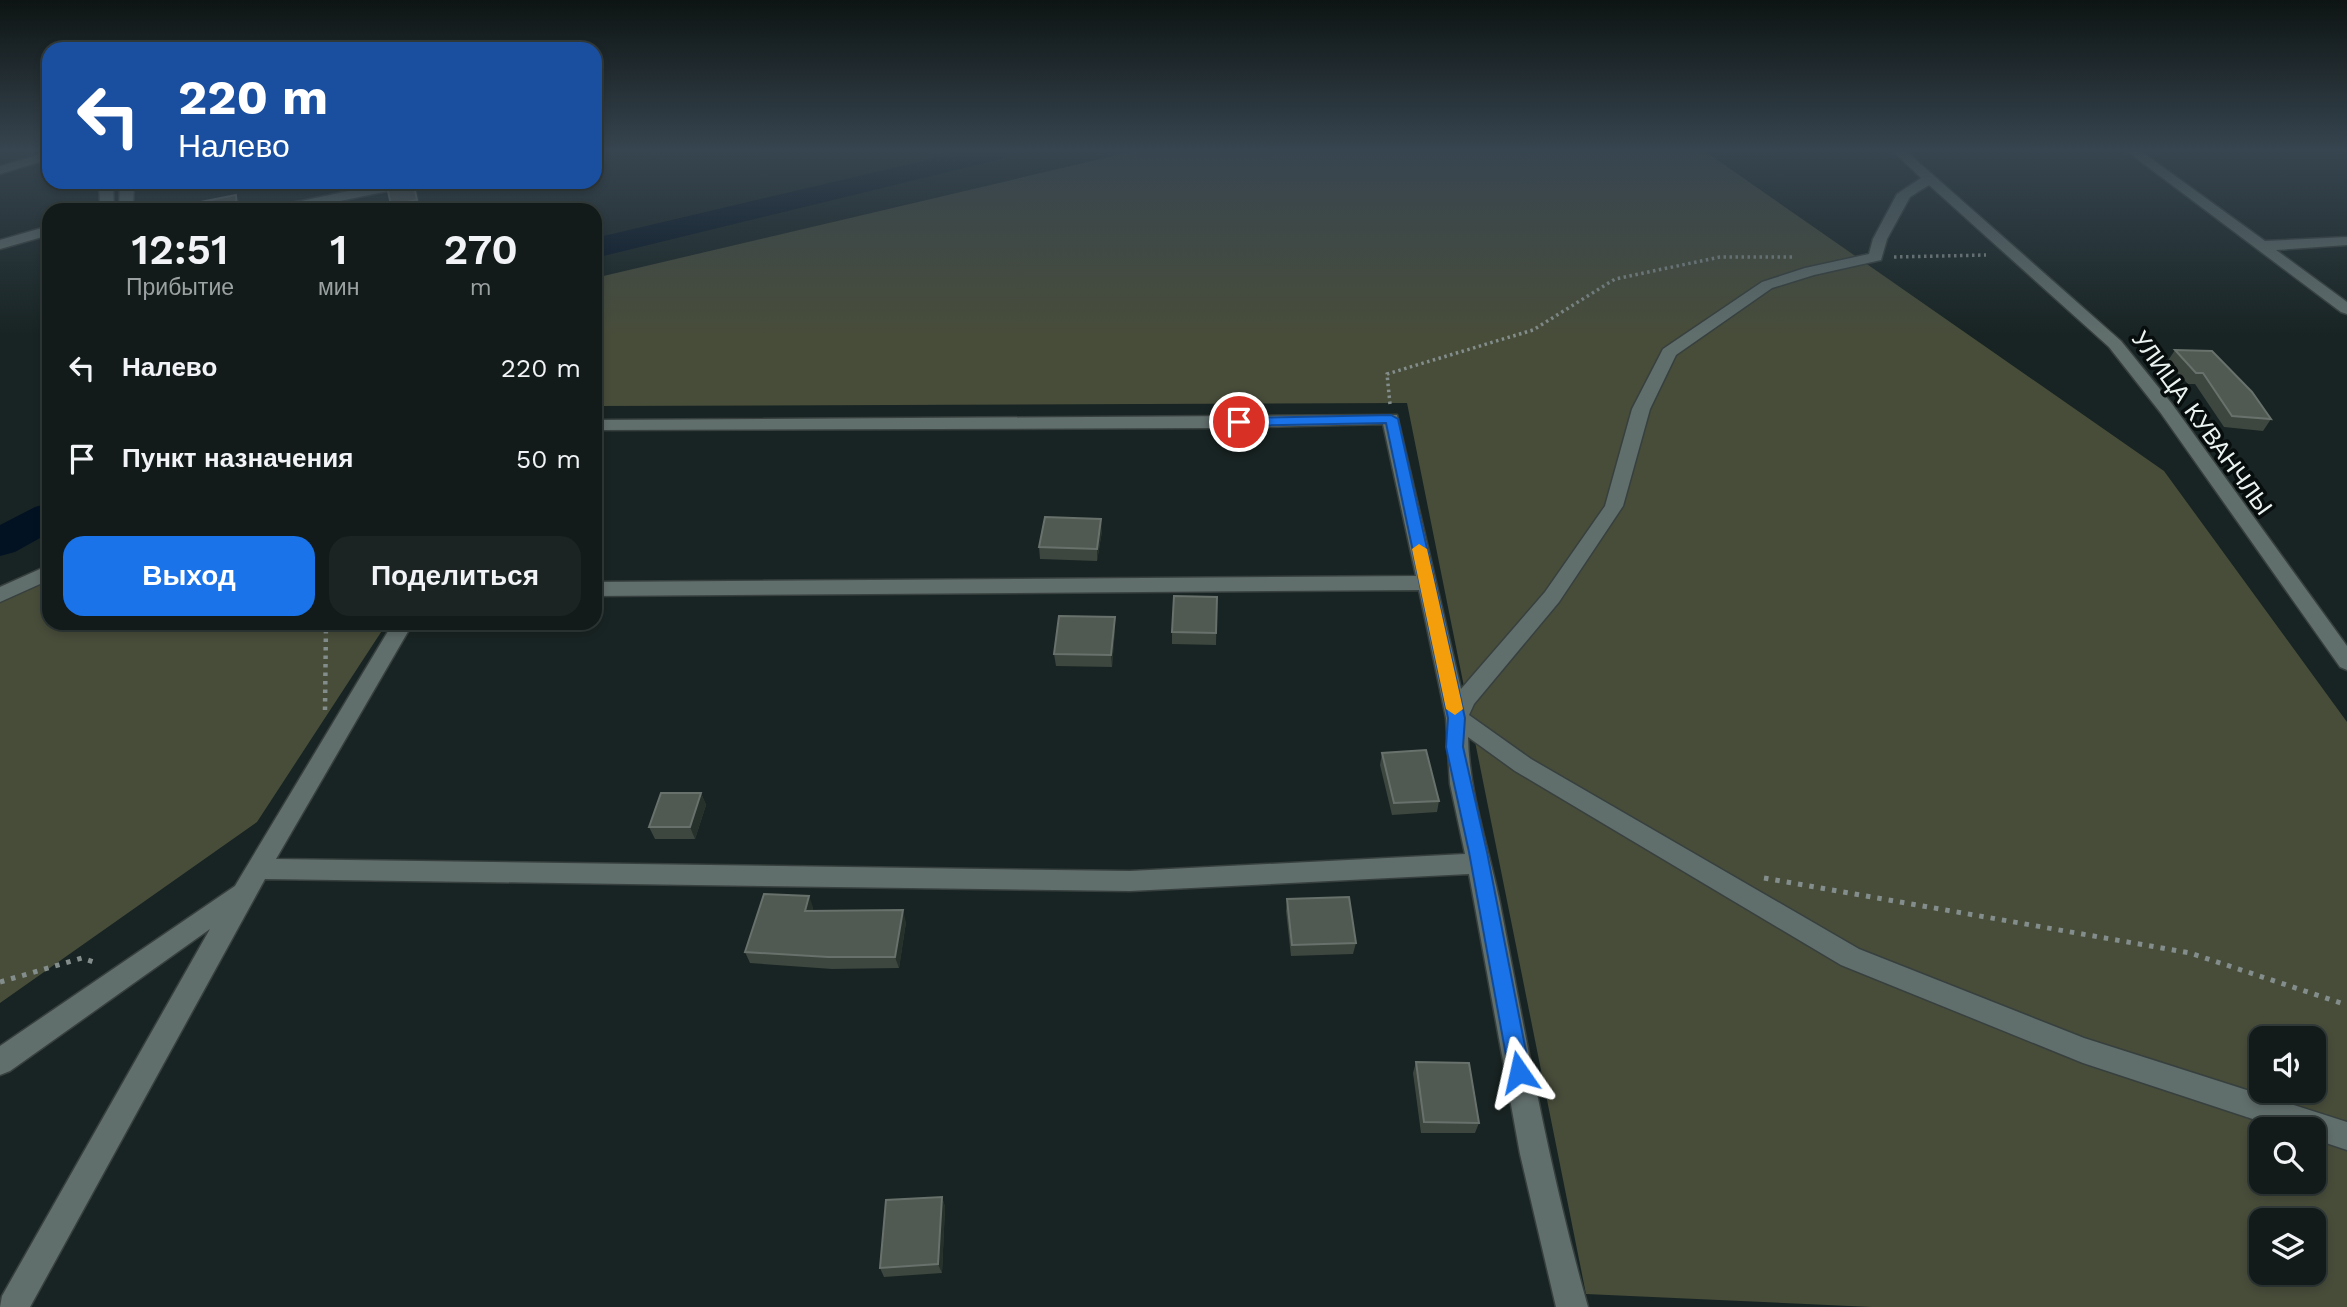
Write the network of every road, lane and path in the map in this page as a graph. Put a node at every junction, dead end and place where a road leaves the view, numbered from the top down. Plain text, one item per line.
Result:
1 (1894, 213) edge
2 (1968, 213) edge
3 (2218, 213) edge
4 (42, 232) edge
5 (2347, 241) edge
6 (0, 245) edge
7 (2263, 246) junction
8 (2014, 254) junction
9 (1798, 257) dead end
10 (1876, 257) junction
11 (2347, 309) edge
12 (1391, 419) junction
13 (602, 425) edge
14 (42, 575) edge
15 (1427, 583) junction
16 (602, 589) edge
17 (0, 595) edge
18 (326, 630) edge
19 (399, 630) edge
20 (2347, 662) edge
21 (1457, 718) junction
22 (324, 757) junction
23 (1480, 863) junction
24 (1749, 876) dead end
25 (251, 880) junction
26 (125, 974) junction
27 (0, 982) edge
28 (2347, 1005) edge
29 (0, 1062) edge
30 (2347, 1136) edge
31 (13, 1307) edge
32 (1572, 1307) edge

1 - 10 street
2 - 8 street, УЛИЦА КУВАНЧЛЫ
3 - 7 street
4 - 6 street
5 - 7 street
7 - 11 street
8 - 10 path
8 - 20 street, УЛИЦА КУВАНЧЛЫ
9 - 12 path
10 - 21 street
12 - 13 street
12 - 15 street
14 - 17 street
15 - 16 street
15 - 21 street
18 - 22 path
19 - 22 street
21 - 23 street
21 - 30 street
22 - 25 street
23 - 25 street
23 - 32 street
24 - 28 path
25 - 26 street
25 - 31 street
26 - 27 path
26 - 29 street

